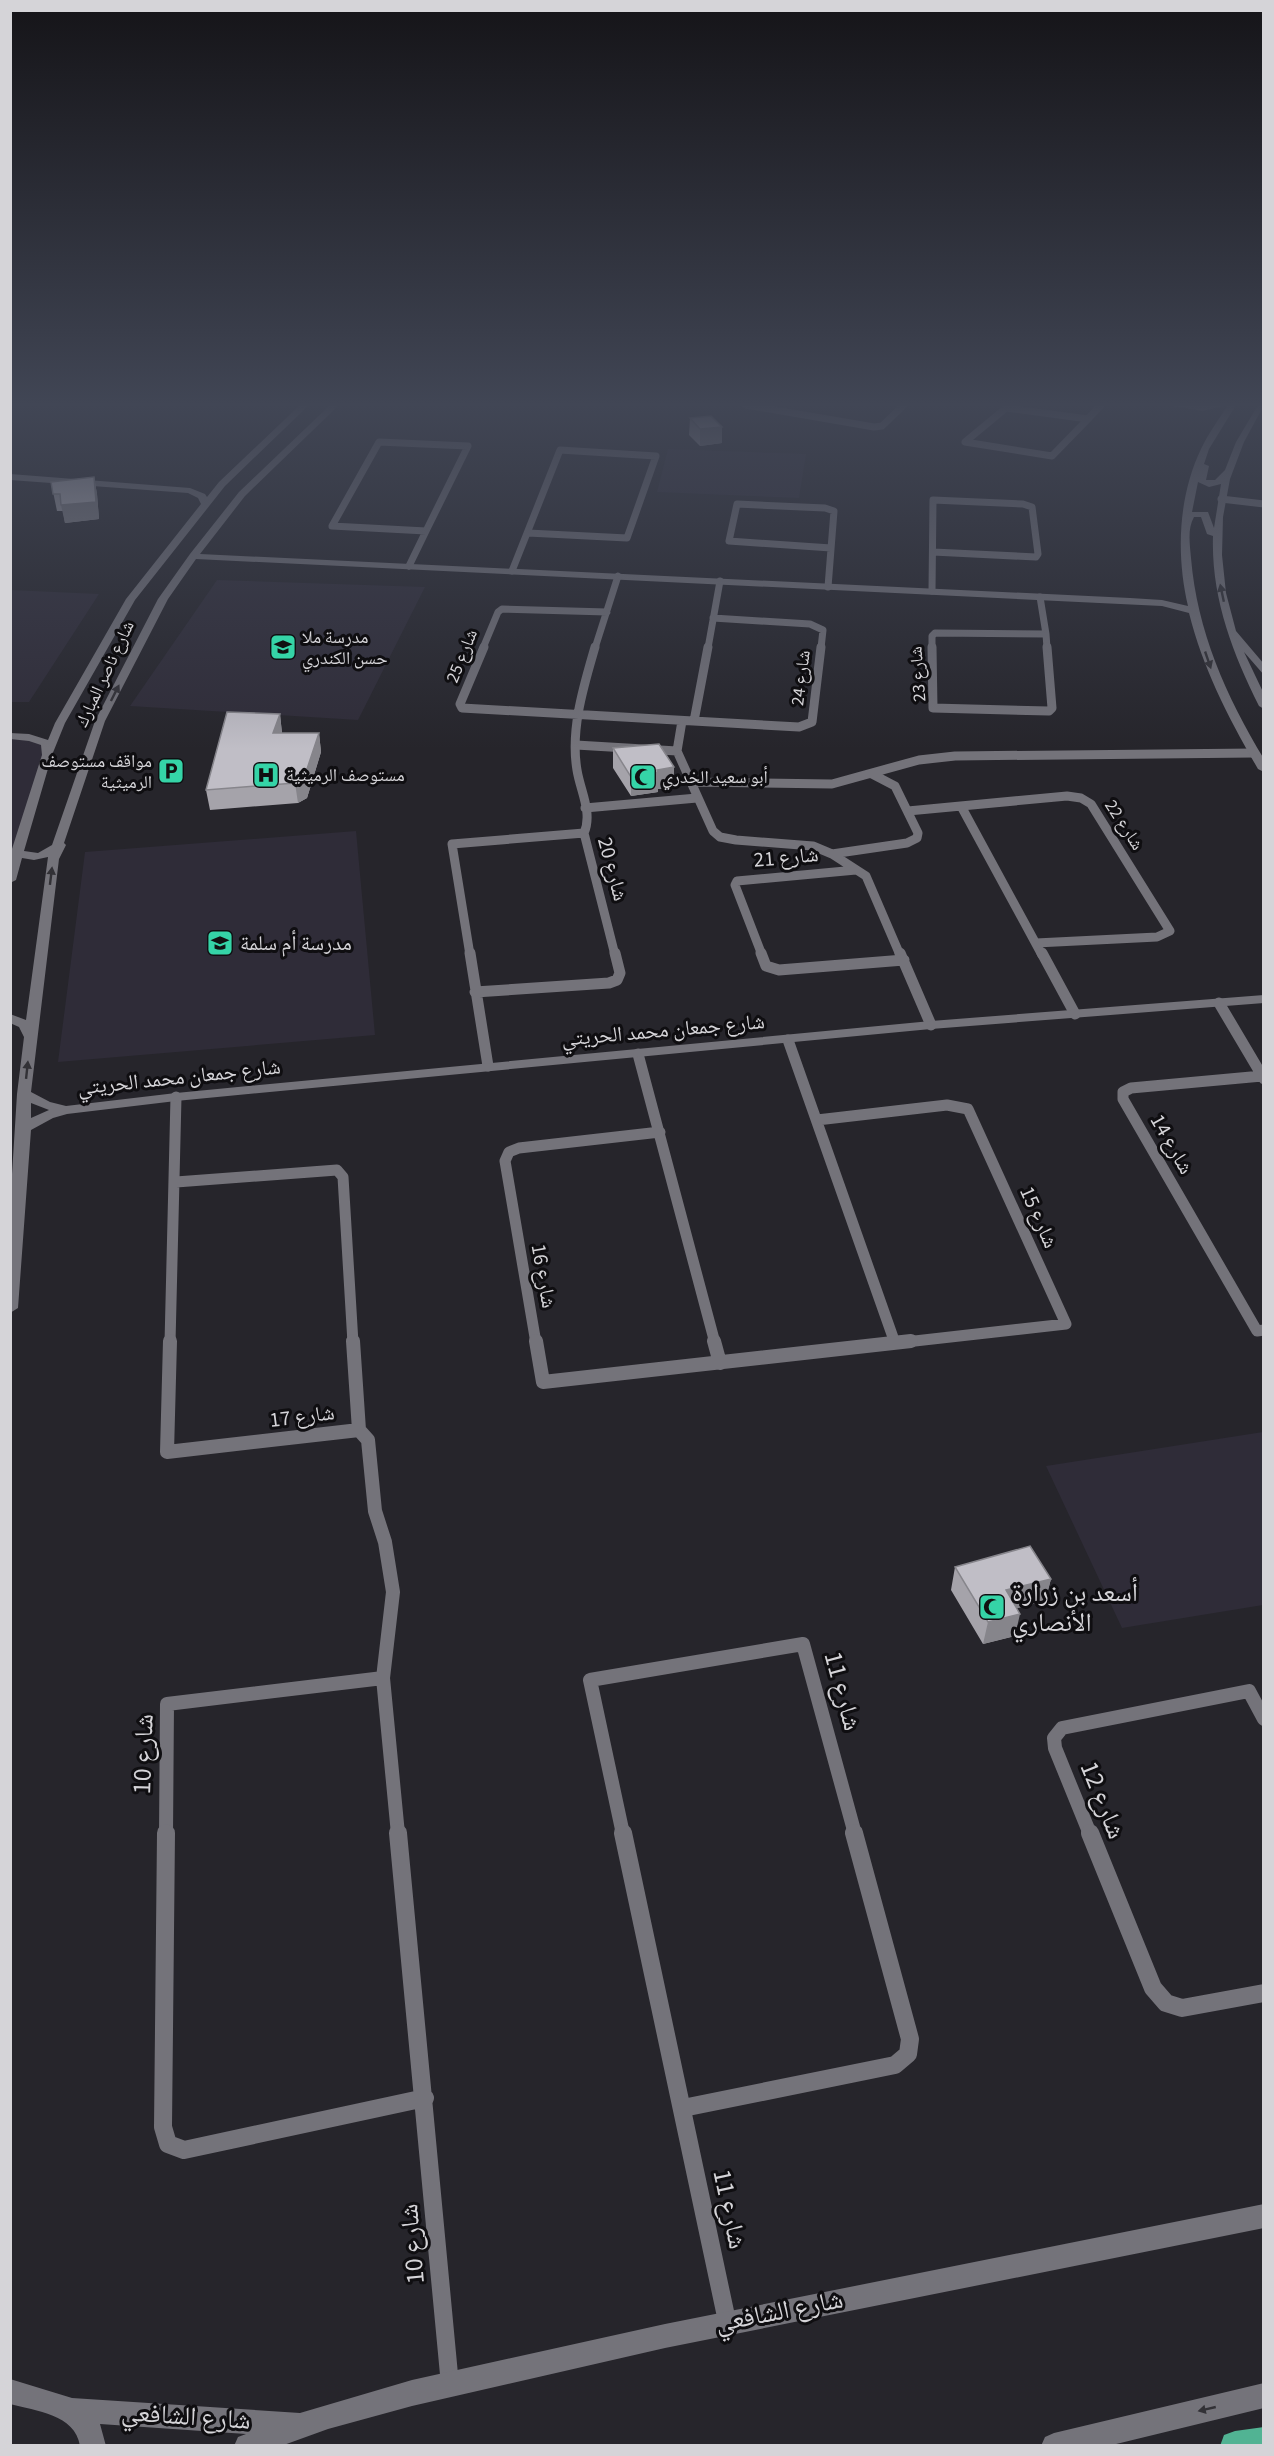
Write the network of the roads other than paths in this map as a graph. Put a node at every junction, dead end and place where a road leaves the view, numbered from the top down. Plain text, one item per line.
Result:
1 (194, 520) edge
2 (222, 520) edge
3 (336, 520) edge
4 (433, 520) edge
5 (533, 520) edge
6 (634, 520) edge
7 (734, 520) edge
8 (833, 520) edge
9 (933, 520) edge
10 (1034, 520) edge
11 (1186, 520) edge
12 (1188, 520) edge
13 (1209, 520) edge
14 (1219, 520) edge
15 (1185, 526) junction
16 (428, 531) junction
17 (528, 533) junction
18 (831, 548) junction
19 (933, 552) junction
20 (1215, 552) junction
21 (193, 556) junction
22 (409, 566) junction
23 (512, 571) junction
24 (618, 576) junction
25 (720, 581) junction
26 (828, 586) junction
27 (932, 591) junction
28 (166, 594) junction
29 (145, 595) junction
30 (1189, 596) junction
31 (1040, 597) junction
32 (1162, 603) junction
33 (1191, 610) junction
34 (607, 612) junction
35 (713, 618) junction
36 (1230, 626) junction
37 (1046, 634) junction
38 (1263, 672) edge
39 (1263, 706) edge
40 (577, 716) junction
41 (635, 719) joint
42 (682, 721) junction
43 (694, 721) junction
44 (60, 723) junction
45 (10, 736) edge
46 (26, 736) junction
47 (576, 745) junction
48 (677, 751) junction
49 (47, 755) junction
50 (1258, 758) edge
51 (1263, 769) edge
52 (872, 774) junction
53 (691, 782) junction
54 (698, 798) junction
55 (962, 806) junction
56 (585, 808) junction
57 (908, 811) junction
58 (584, 833) junction
59 (60, 845) junction
60 (17, 852) junction
61 (832, 854) junction
62 (856, 870) junction
63 (10, 880) edge
64 (1036, 944) junction
65 (904, 960) junction
66 (475, 992) junction
67 (1263, 999) edge
68 (1219, 1004) junction
69 (1075, 1014) junction
70 (10, 1018) edge
71 (931, 1025) junction
72 (30, 1035) junction
73 (788, 1040) junction
74 (638, 1054) junction
75 (488, 1066) junction
76 (1263, 1078) edge
77 (24, 1094) junction
78 (176, 1097) junction
79 (67, 1110) junction
80 (817, 1120) junction
81 (24, 1128) junction
82 (660, 1132) junction
83 (176, 1182) junction
84 (10, 1308) edge
85 (1263, 1330) edge
86 (895, 1343) junction
87 (795, 1354) joint
88 (720, 1363) junction
89 (360, 1430) junction
90 (383, 1678) junction
91 (1263, 1719) edge
92 (1263, 1994) edge
93 (425, 2098) junction
94 (682, 2108) junction
95 (1263, 2216) edge
96 (727, 2321) junction
97 (450, 2385) junction
98 (10, 2391) edge
99 (1263, 2395) edge
100 (73, 2410) junction
101 (299, 2424) junction
102 (1263, 2442) edge
103 (93, 2445) edge
104 (247, 2445) edge
105 (1054, 2445) edge
106 (1235, 2445) edge

1 - 29 street, شارع ناصر المبارك
2 - 21 street, شارع ناصر المبارك
3 - 16 street
4 - 16 street
5 - 17 street
6 - 17 street
7 - 18 street
8 - 18 street
9 - 19 street
10 - 19 street
11 - 15 street
12 - 15 street
13 - 20 street
14 - 20 street
15 - 30 street
16 - 22 street
17 - 23 street
18 - 26 street
19 - 27 street
36 -> 20 street
21 - 22 street
21 - 28 street, شارع ناصر المبارك
22 - 23 street
23 - 24 street
24 - 25 street
24 - 34 street
25 - 26 street
25 - 35 street
26 - 27 street
27 - 31 street
28 - 29 street
59 -> 28 street, شارع ناصر المبارك
29 - 44 street, شارع ناصر المبارك
30 - 32 street
30 - 33 street
31 - 32 street
31 - 37 street, شارع 23
32 - 33 street
33 -> 50 street
34 - 40 street
34 - 40 street, شارع 25
35 - 43 street
35 - 43 street, شارع 24
36 - 38 street
36 - 39 street
37 - 37 street, شارع 23
40 - 41 street, شارع 25
40 - 47 street
41 - 42 street, شارع 24
42 - 43 street, شارع 24
42 - 48 street
44 - 46 street
44 - 49 street, شارع ناصر المبارك
45 - 46 street
46 - 49 street
47 - 48 street
47 - 56 street
48 - 53 street
49 - 60 street, شارع ناصر المبارك
50 - 51 street
50 - 52 street
52 - 53 street
52 - 57 street
53 - 54 street
54 - 56 street
54 - 61 street
55 - 57 street
55 - 64 street
55 - 64 street, شارع 22
56 - 58 street
57 - 61 street
58 - 66 street, شارع 20
58 - 66 street, شارع 20
59 - 60 street
72 -> 59 street, شارع ناصر المبارك
60 - 63 street, شارع ناصر المبارك
61 - 62 street
62 - 65 street
62 - 65 street, شارع 21
64 - 69 street
65 - 71 street
66 - 75 street, شارع 20
67 - 68 street, شارع جمعان محمد الحريتي
68 - 69 street, شارع جمعان محمد الحريتي
68 - 76 street, شارع 14
69 - 71 street, شارع جمعان محمد الحريتي
70 - 72 street
71 - 73 street, شارع جمعان محمد الحريتي
77 -> 72 street, شارع ناصر المبارك
73 - 74 street, شارع جمعان محمد الحريتي
73 - 80 street
74 - 75 street, شارع جمعان محمد الحريتي
74 - 82 street
75 - 78 street, شارع جمعان محمد الحريتي
76 - 85 street, شارع 14
77 - 79 street, شارع جمعان محمد الحريتي
77 - 81 street, شارع ناصر المبارك
78 - 79 street, شارع جمعان محمد الحريتي
78 - 83 street, شارع 17
79 - 81 street, شارع جمعان محمد الحريتي
80 - 86 street
80 - 86 street, شارع 15
81 - 84 street, شارع ناصر المبارك
82 - 88 street
82 - 88 street, شارع 16
83 - 89 street, شارع 17
83 - 89 street, شارع 17
86 - 87 street, شارع 15
87 - 88 street, شارع 16
89 - 90 street
90 - 93 street, شارع 10
90 - 93 street, شارع 10
91 - 92 street, شارع 12
93 - 97 street, شارع 10
94 - 94 street, شارع 11
94 - 96 street, شارع 11
95 - 96 street, شارع الشافعي
96 - 97 street, شارع الشافعي
97 - 101 street, شارع الشافعي
98 - 100 street, شارع الشافعي
99 -> 105 street
100 - 101 street, شارع الشافعي
100 - 103 street
101 - 104 street, شارع الشافعي
102 - 106 highway

